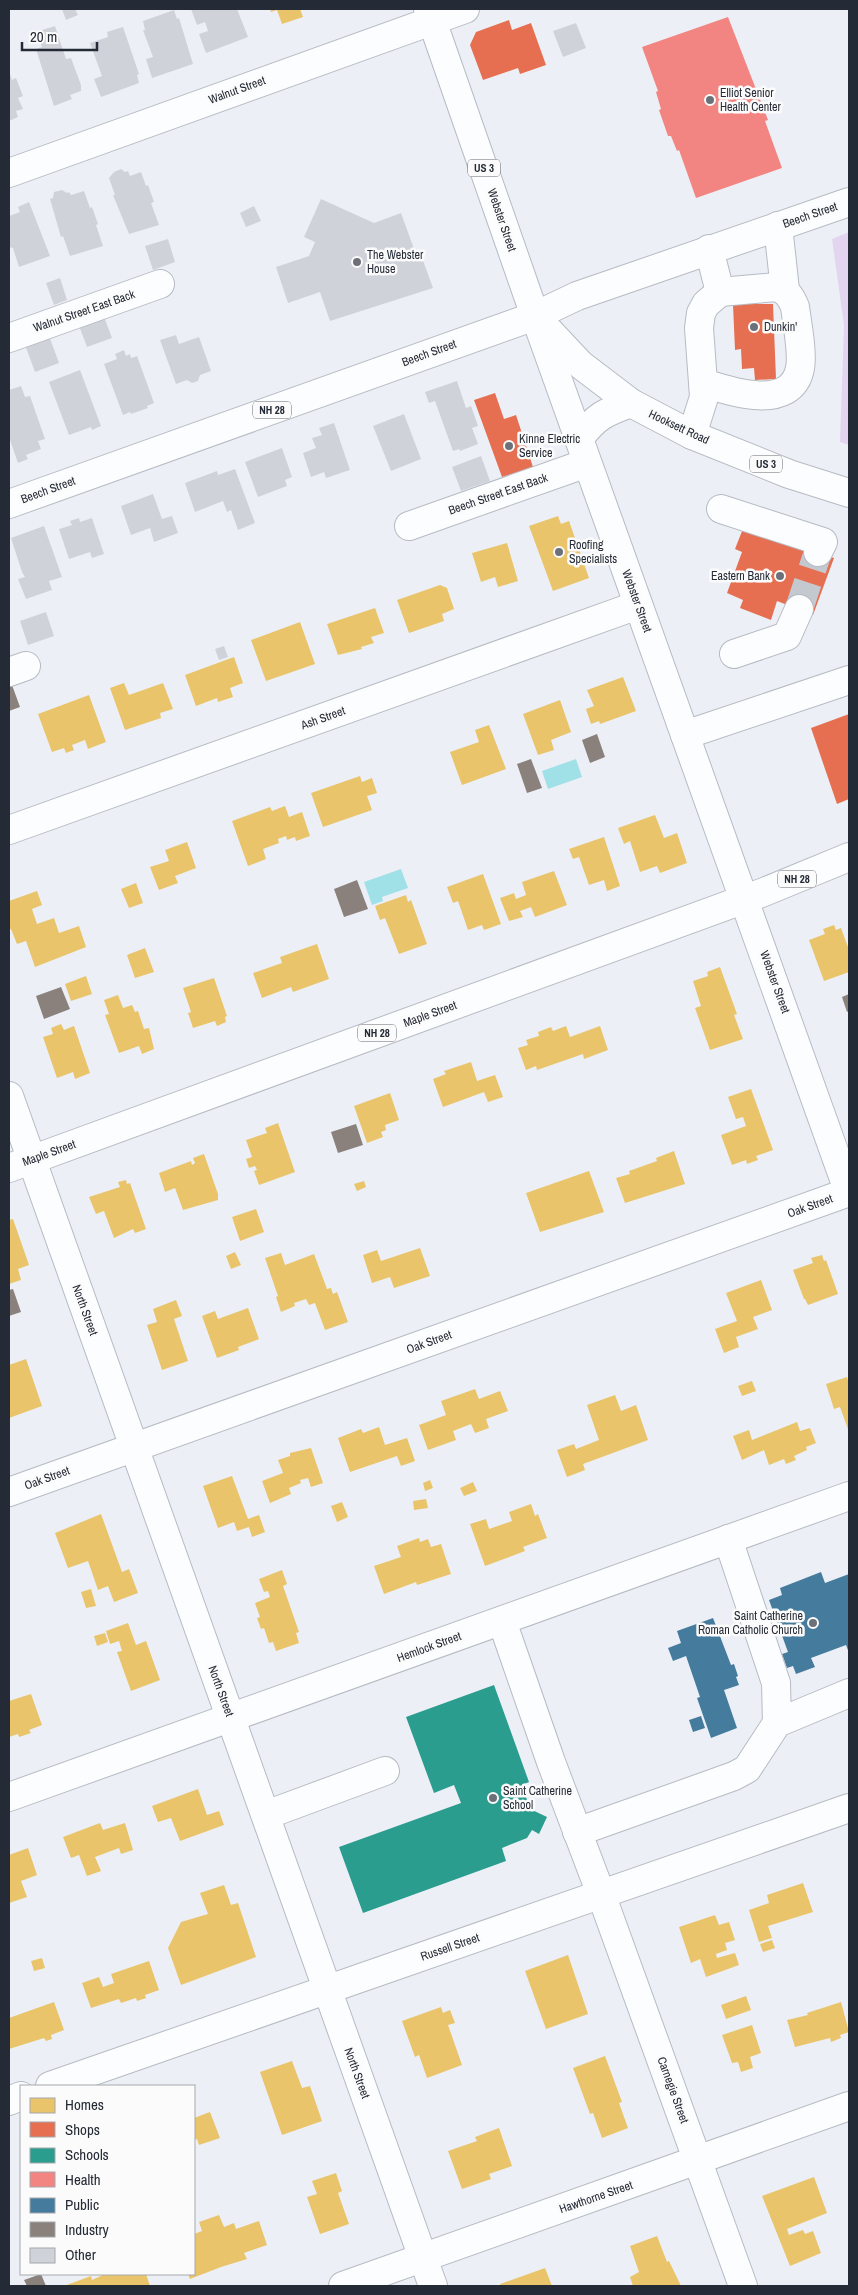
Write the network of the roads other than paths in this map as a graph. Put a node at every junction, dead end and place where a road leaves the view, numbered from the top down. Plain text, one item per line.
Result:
1 (466, 9) edge
2 (430, 15) edge
3 (9, 174) edge
4 (849, 202) edge
5 (778, 226) junction
6 (708, 249) junction
7 (160, 284) dead end
8 (785, 290) junction
9 (720, 292) junction
10 (535, 316) junction
11 (9, 338) edge
12 (704, 383) junction
13 (631, 404) junction
14 (692, 435) junction
15 (583, 452) junction
16 (849, 493) edge
17 (9, 504) edge
18 (721, 510) dead end
19 (409, 526) dead end
20 (818, 552) dead end
21 (638, 605) junction
22 (799, 609) tunnel mouth
23 (734, 654) dead end
24 (849, 680) edge
25 (685, 735) junction
26 (9, 830) edge
27 (849, 857) edge
28 (745, 899) junction
29 (9, 1096) edge
30 (20, 1164) edge
31 (847, 1180) edge
32 (134, 1447) junction
33 (9, 1492) edge
34 (849, 1496) edge
35 (728, 1539) junction
36 (502, 1620) junction
37 (849, 1693) edge
38 (231, 1718) junction
39 (777, 1723) junction
40 (385, 1771) dead end
41 (9, 1797) edge
42 (849, 1808) edge
43 (266, 1815) junction
44 (577, 1832) junction
45 (601, 1894) junction
46 (328, 1990) junction
47 (53, 2085) edge
48 (849, 2106) edge
49 (698, 2161) junction
50 (423, 2258) junction
51 (343, 2286) edge
52 (433, 2286) edge
53 (743, 2286) edge

1 - 2 street, Walnut Street
2 - 3 street, Walnut Street
2 - 10 street, Webster Street / US 3
4 - 5 street, Beech Street
5 - 6 street, Beech Street
5 - 8 street
6 - 9 street
6 - 10 street, Beech Street
7 - 11 street, Walnut Street East Back
8 - 9 street
8 - 12 street
9 - 12 street
10 - 13 street, Hooksett Road / US 3
10 - 15 street, Webster Street
10 - 17 street, Beech Street / NH 28
12 - 14 street
13 - 14 street, Hooksett Road / US 3
13 - 15 street
14 - 16 street, Hooksett Road / US 3
15 - 19 street, Beech Street East Back
15 - 21 street, Webster Street
18 - 20 street
21 - 25 street, Webster Street
21 - 26 street, Ash Street
22 - 23 street
24 - 25 street
25 - 28 street, Webster Street
27 - 28 street, Maple Street / NH 28
28 - 30 street, Maple Street / NH 28
28 - 31 street, Webster Street
29 - 30 street, North Street
30 - 32 street, North Street
31 - 32 street, Oak Street
32 - 33 street, Oak Street
32 - 38 street, North Street
34 - 35 street, Hemlock Street
35 - 36 street, Hemlock Street
35 - 39 street
36 - 38 street, Hemlock Street
36 - 44 street, Carnegie Street
37 - 39 street
38 - 41 street, Hemlock Street
38 - 43 street, North Street
39 - 44 street
40 - 43 street
42 - 45 street, Russell Street
43 - 46 street, North Street
44 - 45 street, Carnegie Street
45 - 46 street, Russell Street
45 - 49 street, Carnegie Street
46 - 47 street, Russell Street
46 - 50 street, North Street
48 - 49 street, Hawthorne Street
49 - 50 street, Hawthorne Street
49 - 53 street, Carnegie Street
50 - 51 street, Hawthorne Street
50 - 52 street, North Street

